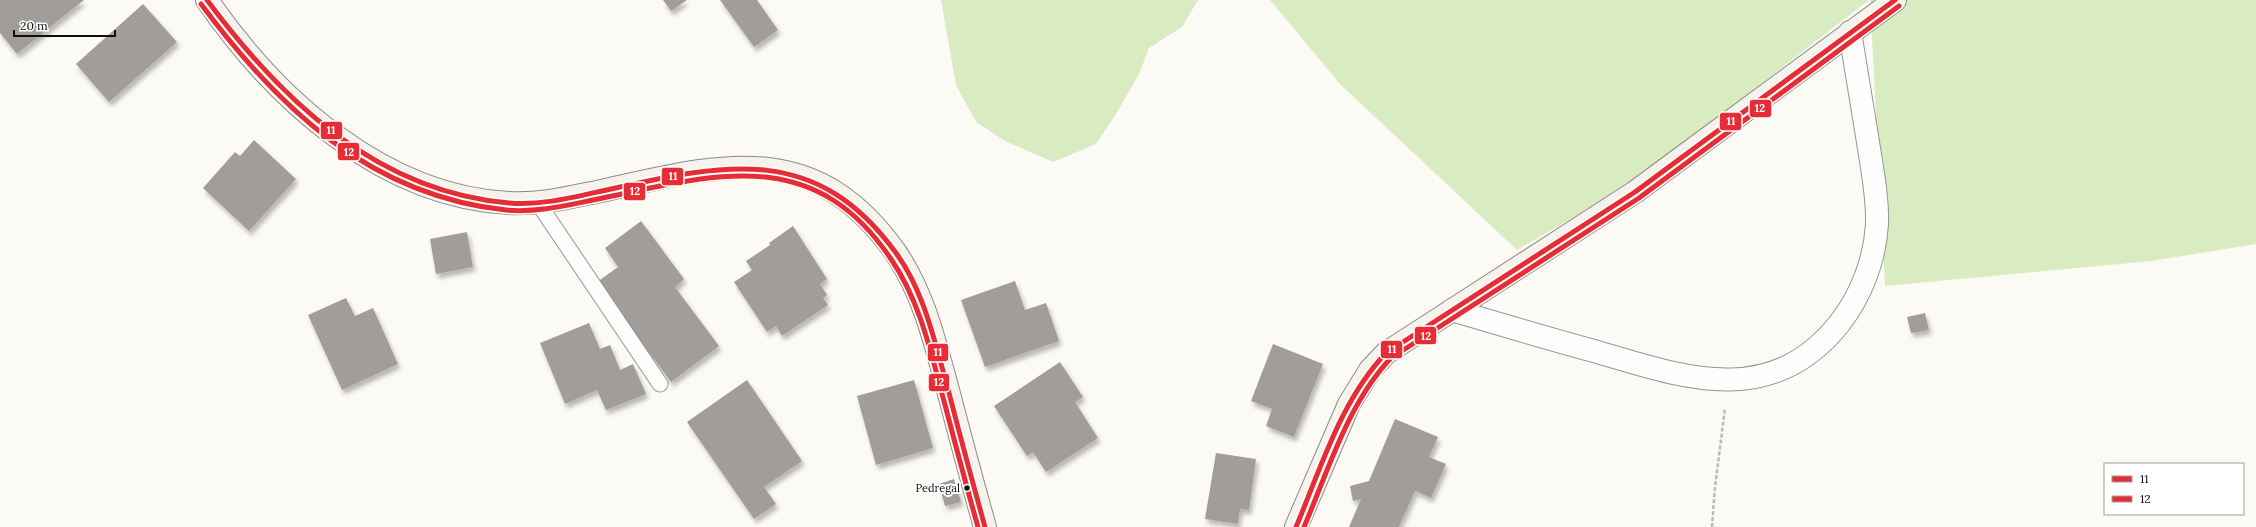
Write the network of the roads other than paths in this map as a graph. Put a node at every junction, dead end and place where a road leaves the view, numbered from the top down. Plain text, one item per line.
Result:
1 (207, 0) edge
2 (1895, 0) edge
3 (1850, 32) junction
4 (538, 203) junction
5 (1452, 310) junction
6 (660, 384) dead end
7 (985, 527) edge
8 (1296, 527) edge

1 - 4 street
2 - 3 street
3 - 5 street
3 - 5 street
4 - 6 lane
4 - 7 street
5 - 8 street

